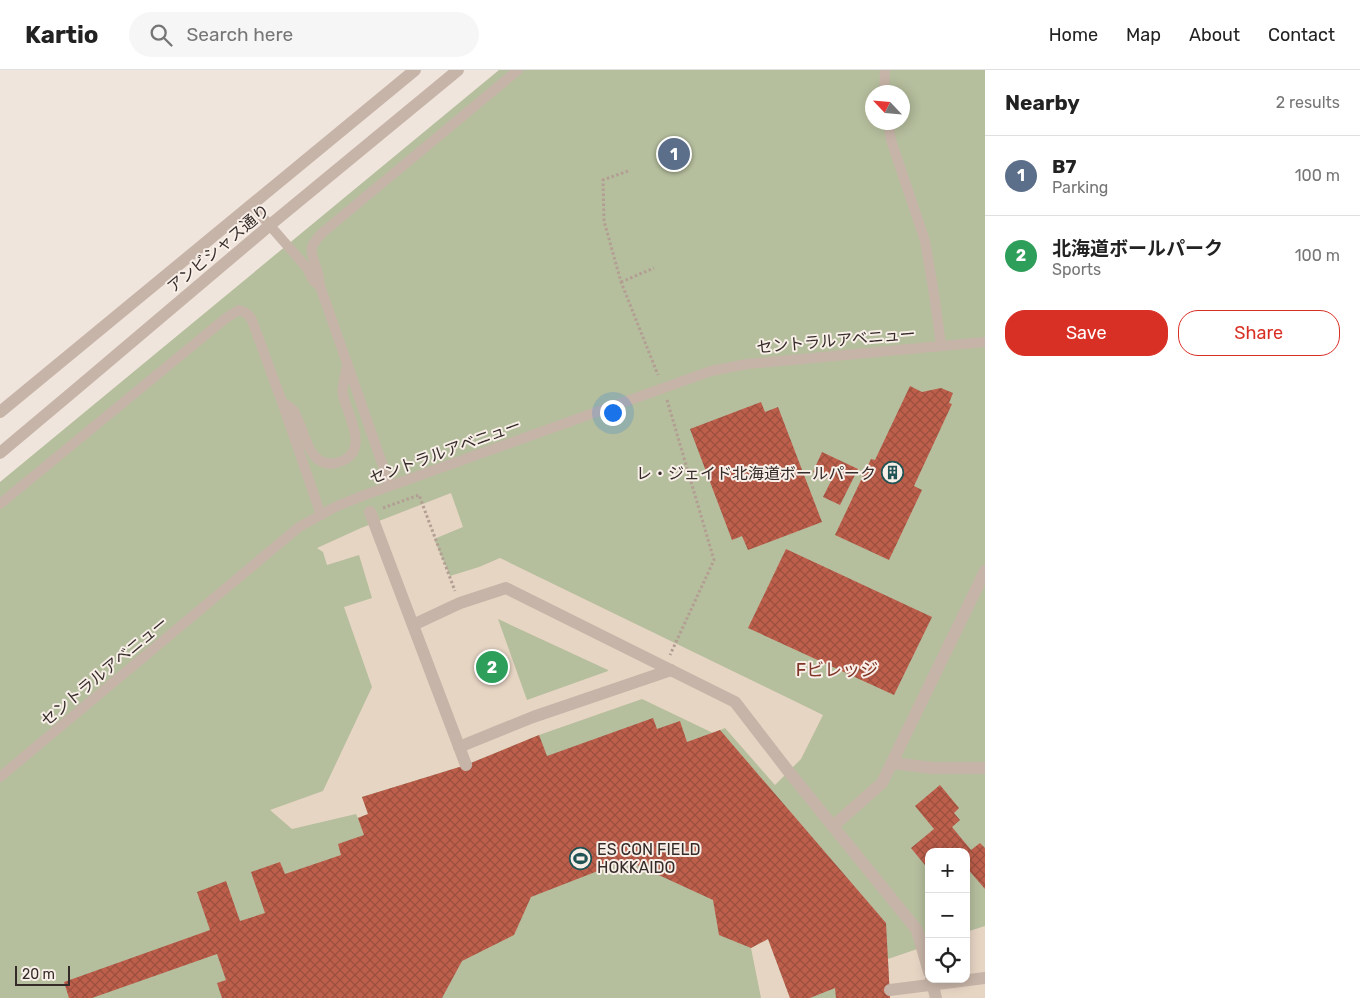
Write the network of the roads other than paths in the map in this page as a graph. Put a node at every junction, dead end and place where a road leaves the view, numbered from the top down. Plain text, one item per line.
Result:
1 (415, 70) edge
2 (458, 70) edge
3 (518, 70) edge
4 (885, 70) edge
5 (884, 85) edge
6 (889, 130) edge
7 (252, 205) junction
8 (270, 225) junction
9 (320, 286) junction
10 (985, 342) edge
11 (941, 345) junction
12 (347, 364) junction
13 (282, 402) junction
14 (0, 412) edge
15 (0, 452) edge
16 (390, 486) junction
17 (0, 504) edge
18 (370, 512) road end
19 (321, 514) junction
20 (985, 571) edge
21 (413, 625) junction
22 (668, 668) junction
23 (459, 747) junction
24 (892, 763) junction
25 (466, 765) dead end
26 (985, 768) edge
27 (0, 777) edge
28 (833, 826) junction
29 (925, 957) edge
30 (985, 978) edge
31 (932, 983) edge
32 (890, 990) dead end
33 (936, 998) edge

1 - 7 street, アンビシャス通り
2 - 8 street, アンビシャス通り
3 - 9 lane
4 - 5 lane
6 - 11 lane
7 - 8 lane
7 - 14 street, アンビシャス通り
8 - 9 lane
8 - 15 street, アンビシャス通り
9 - 12 lane
10 - 11 lane, セントラルアベニュー
11 - 16 lane, セントラルアベニュー
12 - 13 lane
12 - 16 lane
13 - 17 lane
13 - 19 lane
16 - 19 lane, セントラルアベニュー
18 - 21 street
19 - 27 lane, セントラルアベニュー
20 - 24 street
21 - 22 street
21 - 23 street
22 - 23 street
22 - 28 street
23 - 25 street
24 - 26 street
24 - 28 street
28 - 29 street
30 - 32 street
31 - 33 street, bridge

